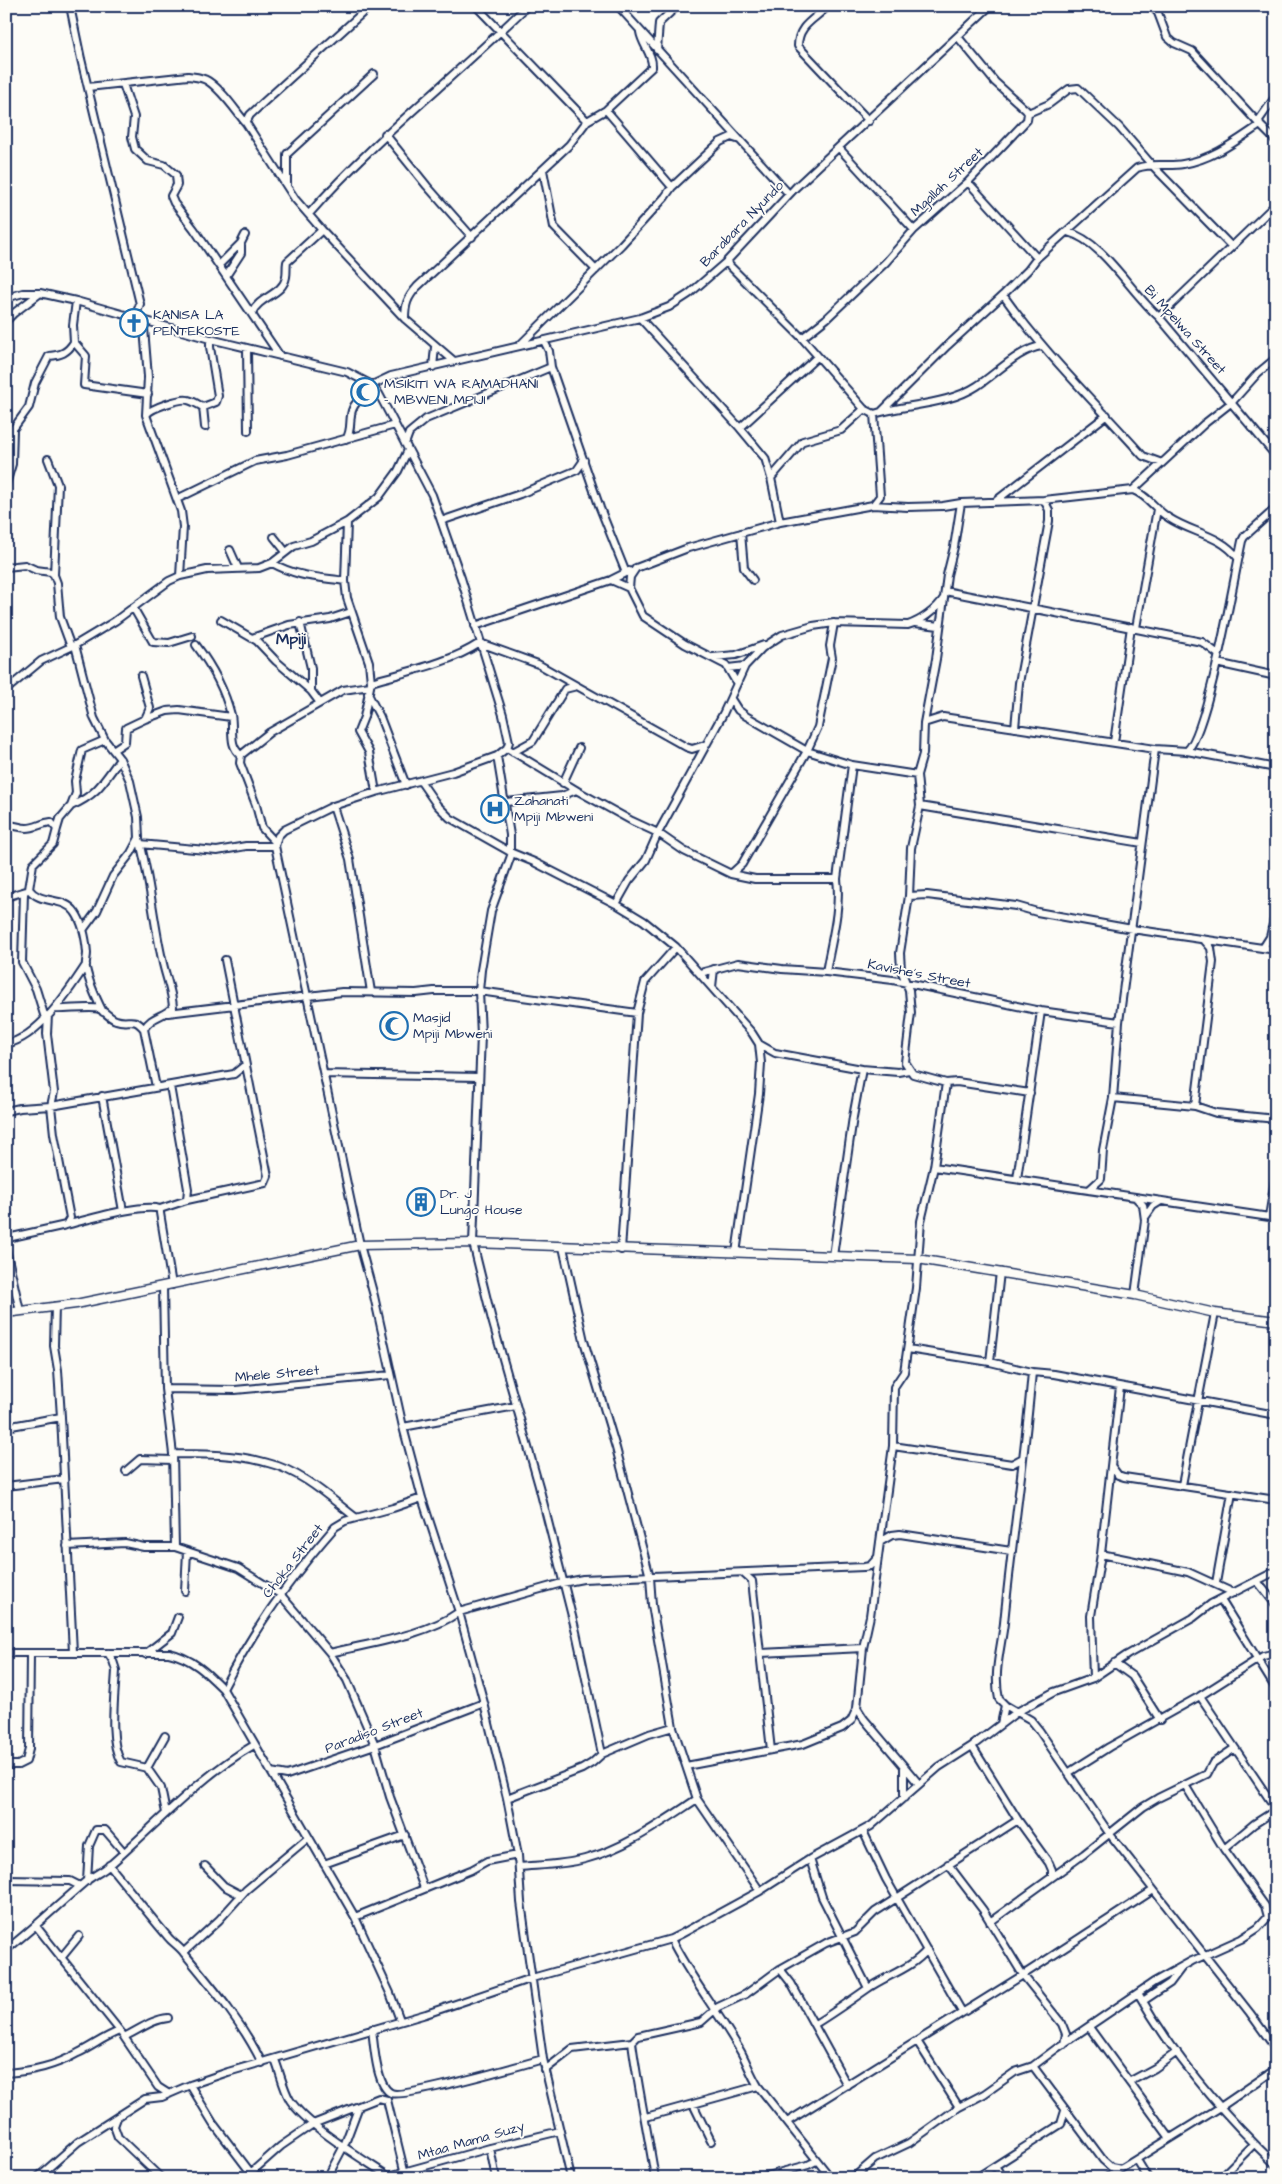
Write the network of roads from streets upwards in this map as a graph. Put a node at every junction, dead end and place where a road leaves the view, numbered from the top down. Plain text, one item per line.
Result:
1 (70, 6) edge
2 (370, 6) edge
3 (476, 6) edge
4 (527, 6) edge
5 (618, 6) edge
6 (677, 6) edge
7 (828, 6) edge
8 (990, 6) edge
9 (1152, 6) edge
10 (500, 32) junction
11 (640, 32) junction
12 (958, 37) junction
13 (657, 50) junction
14 (374, 74) dead end
15 (123, 84) junction
16 (88, 87) junction
17 (1276, 96) edge
18 (606, 110) junction
19 (1028, 113) junction
20 (587, 121) junction
21 (868, 121) junction
22 (246, 123) junction
23 (1260, 125) junction
24 (386, 134) junction
25 (740, 140) junction
26 (1276, 141) edge
27 (839, 148) junction
28 (1151, 164) junction
29 (543, 170) junction
30 (968, 182) junction
31 (672, 186) junction
32 (287, 188) junction
33 (789, 194) junction
34 (1276, 204) edge
35 (309, 214) junction
36 (322, 230) junction
37 (914, 230) junction
38 (1068, 232) junction
39 (245, 235) dead end
40 (472, 236) junction
41 (242, 243) junction
42 (1231, 246) junction
43 (1037, 258) junction
44 (726, 262) junction
45 (219, 265) junction
46 (596, 270) junction
47 (226, 276) junction
48 (40, 293) junction
49 (1004, 295) junction
50 (6, 298) edge
51 (76, 301) junction
52 (252, 313) junction
53 (1159, 317) junction
54 (135, 318) junction
55 (640, 318) junction
56 (404, 319) junction
57 (6, 321) edge
58 (146, 321) junction
59 (802, 338) junction
60 (210, 339) junction
61 (544, 340) junction
62 (74, 342) junction
63 (519, 346) junction
64 (1042, 346) junction
65 (435, 347) junction
66 (247, 348) junction
67 (280, 356) junction
68 (817, 357) junction
69 (1276, 358) edge
70 (454, 361) junction
71 (433, 367) junction
72 (551, 367) junction
73 (373, 386) junction
74 (148, 394) junction
75 (1232, 402) junction
76 (203, 407) junction
77 (864, 409) junction
78 (882, 411) junction
79 (874, 414) junction
80 (146, 415) junction
81 (1107, 415) junction
82 (395, 425) junction
83 (205, 427) dead end
84 (740, 428) junction
85 (248, 431) dead end
86 (346, 439) junction
87 (406, 447) junction
88 (1275, 454) edge
89 (48, 459) dead end
90 (584, 460) junction
91 (1162, 463) junction
92 (577, 470) junction
93 (588, 472) junction
94 (771, 478) junction
95 (6, 484) edge
96 (1133, 490) junction
97 (880, 496) junction
98 (177, 499) junction
99 (997, 500) junction
100 (1044, 500) junction
101 (962, 503) junction
102 (873, 505) junction
103 (886, 505) junction
104 (1276, 508) edge
105 (1157, 509) junction
106 (442, 521) junction
107 (347, 522) junction
108 (780, 522) junction
109 (741, 533) junction
110 (274, 537) dead end
111 (230, 550) dead end
112 (286, 552) junction
113 (1238, 558) junction
114 (272, 564) junction
115 (6, 567) edge
116 (238, 568) junction
117 (636, 568) junction
118 (626, 572) junction
119 (54, 575) junction
120 (180, 576) junction
121 (611, 580) junction
122 (753, 580) dead end
123 (345, 581) junction
124 (629, 588) junction
125 (944, 595) junction
126 (1033, 607) junction
127 (134, 609) junction
128 (351, 612) junction
129 (221, 620) dead end
130 (300, 622) junction
131 (940, 622) junction
132 (915, 623) junction
133 (834, 624) junction
134 (475, 626) junction
135 (1133, 627) junction
136 (192, 636) dead end
137 (252, 638) junction
138 (480, 643) junction
139 (768, 644) junction
140 (196, 645) dead end
141 (73, 646) junction
142 (1218, 654) junction
143 (712, 657) junction
144 (1217, 663) junction
145 (745, 666) junction
146 (728, 668) junction
147 (141, 676) dead end
148 (1276, 676) edge
149 (566, 680) junction
150 (736, 682) junction
151 (577, 686) junction
152 (370, 687) junction
153 (565, 689) junction
154 (6, 690) edge
155 (311, 691) junction
156 (731, 699) junction
157 (320, 703) junction
158 (738, 710) junction
159 (723, 714) junction
160 (231, 717) junction
161 (146, 719) junction
162 (924, 723) junction
163 (1014, 728) junction
164 (105, 740) junction
165 (1114, 742) junction
166 (705, 745) junction
167 (579, 748) dead end
168 (1155, 748) junction
169 (692, 749) junction
170 (113, 750) junction
171 (807, 751) junction
172 (1187, 751) junction
173 (503, 752) junction
174 (514, 752) junction
175 (241, 755) junction
176 (120, 759) junction
177 (697, 760) junction
178 (852, 765) junction
179 (1276, 768) edge
180 (917, 775) junction
181 (421, 782) junction
182 (563, 783) junction
183 (406, 785) junction
184 (576, 790) junction
185 (376, 792) junction
186 (506, 802) junction
187 (71, 806) junction
188 (333, 806) junction
189 (920, 806) junction
190 (60, 819) junction
191 (51, 822) junction
192 (6, 826) edge
193 (57, 829) junction
194 (658, 833) junction
195 (139, 841) junction
196 (1142, 843) junction
197 (275, 844) junction
198 (511, 852) junction
199 (732, 874) junction
200 (837, 879) junction
201 (26, 891) junction
202 (909, 896) junction
203 (6, 897) edge
204 (616, 904) junction
205 (1276, 910) edge
206 (1132, 929) junction
207 (83, 930) junction
208 (1272, 932) junction
209 (1204, 940) junction
210 (1276, 942) edge
211 (1226, 943) junction
212 (676, 947) junction
213 (1263, 948) junction
214 (1276, 950) edge
215 (1214, 953) junction
216 (226, 960) dead end
217 (86, 965) junction
218 (714, 969) junction
219 (901, 970) junction
220 (826, 972) junction
221 (700, 973) junction
222 (893, 980) junction
223 (905, 983) junction
224 (712, 987) junction
225 (479, 991) junction
226 (371, 992) junction
227 (308, 995) junction
228 (233, 1005) junction
229 (55, 1010) junction
230 (1041, 1011) junction
231 (103, 1012) junction
232 (168, 1013) junction
233 (637, 1013) junction
234 (47, 1017) junction
235 (1120, 1022) junction
236 (144, 1029) junction
237 (6, 1044) edge
238 (759, 1044) junction
239 (775, 1053) junction
240 (761, 1063) junction
241 (245, 1065) junction
242 (862, 1069) junction
243 (910, 1070) junction
244 (234, 1074) junction
245 (324, 1074) junction
246 (478, 1077) junction
247 (248, 1079) junction
248 (946, 1083) junction
249 (170, 1086) junction
250 (156, 1087) junction
251 (1030, 1093) junction
252 (102, 1096) junction
253 (1113, 1098) junction
254 (51, 1106) junction
255 (1195, 1106) junction
256 (6, 1111) edge
257 (1276, 1119) edge
258 (934, 1167) junction
259 (1276, 1174) edge
260 (1017, 1179) junction
261 (1101, 1179) junction
262 (1089, 1190) junction
263 (1111, 1193) junction
264 (1135, 1197) junction
265 (186, 1200) junction
266 (1161, 1201) junction
267 (160, 1210) junction
268 (123, 1211) junction
269 (1273, 1217) edge
270 (1145, 1220) junction
271 (66, 1225) junction
272 (6, 1240) edge
273 (473, 1243) junction
274 (360, 1245) junction
275 (563, 1247) junction
276 (6, 1249) edge
277 (621, 1250) junction
278 (736, 1253) junction
279 (833, 1256) junction
280 (918, 1259) junction
281 (1000, 1272) junction
282 (172, 1285) junction
283 (163, 1287) junction
284 (1135, 1295) junction
285 (55, 1306) junction
286 (20, 1311) junction
287 (1215, 1313) junction
288 (6, 1314) edge
289 (1276, 1321) edge
290 (908, 1349) junction
291 (990, 1362) junction
292 (1032, 1372) junction
293 (391, 1375) junction
294 (1120, 1387) junction
295 (165, 1389) junction
296 (1198, 1400) junction
297 (516, 1406) junction
298 (1276, 1416) edge
299 (61, 1418) junction
300 (6, 1427) edge
301 (403, 1427) junction
302 (893, 1446) junction
303 (173, 1457) junction
304 (1023, 1458) junction
305 (1112, 1467) junction
306 (126, 1471) dead end
307 (1124, 1477) junction
308 (64, 1479) junction
309 (1182, 1485) junction
310 (6, 1486) edge
311 (1109, 1489) junction
312 (1232, 1493) junction
313 (422, 1498) junction
314 (1276, 1500) edge
315 (355, 1517) junction
316 (880, 1542) junction
317 (67, 1546) junction
318 (175, 1547) junction
319 (187, 1551) junction
320 (1010, 1552) junction
321 (1102, 1554) junction
322 (878, 1556) junction
323 (1276, 1571) edge
324 (757, 1572) junction
325 (743, 1573) junction
326 (650, 1577) junction
327 (752, 1581) junction
328 (1257, 1581) junction
329 (562, 1583) junction
330 (1216, 1583) junction
331 (185, 1591) dead end
332 (1234, 1593) junction
333 (280, 1594) junction
334 (1221, 1600) junction
335 (1276, 1605) edge
336 (459, 1612) junction
337 (178, 1617) dead end
338 (863, 1648) junction
339 (73, 1652) junction
340 (6, 1653) edge
341 (108, 1653) junction
342 (330, 1653) junction
343 (761, 1653) junction
344 (30, 1654) junction
345 (145, 1654) junction
346 (1276, 1654) edge
347 (1257, 1660) junction
348 (1114, 1663) junction
349 (1093, 1678) junction
350 (223, 1689) junction
351 (1276, 1689) edge
352 (1200, 1696) junction
353 (484, 1703) junction
354 (1004, 1705) junction
355 (857, 1708) junction
356 (1017, 1712) junction
357 (864, 1719) junction
358 (1160, 1720) junction
359 (851, 1721) junction
360 (1001, 1724) junction
361 (673, 1728) junction
362 (165, 1736) dead end
363 (254, 1745) junction
364 (375, 1745) junction
365 (972, 1746) junction
366 (1235, 1748) junction
367 (771, 1750) junction
368 (602, 1754) junction
369 (6, 1765) edge
370 (686, 1766) junction
371 (147, 1768) junction
372 (904, 1768) junction
373 (271, 1772) junction
374 (1068, 1773) junction
375 (287, 1775) junction
376 (919, 1784) junction
377 (1185, 1785) junction
378 (281, 1789) junction
379 (507, 1798) junction
380 (697, 1798) junction
381 (904, 1798) junction
382 (1276, 1810) edge
383 (166, 1813) junction
384 (1018, 1820) junction
385 (864, 1831) junction
386 (1109, 1834) junction
387 (405, 1835) junction
388 (308, 1838) junction
389 (1224, 1849) junction
390 (123, 1851) junction
391 (518, 1855) junction
392 (810, 1859) junction
393 (324, 1864) junction
394 (948, 1864) junction
395 (109, 1865) junction
396 (206, 1866) dead end
397 (1052, 1866) junction
398 (519, 1867) junction
399 (1065, 1868) junction
400 (1052, 1877) junction
401 (6, 1880) edge
402 (86, 1881) junction
403 (80, 1886) junction
404 (424, 1888) junction
405 (760, 1891) junction
406 (1152, 1891) junction
407 (241, 1895) junction
408 (897, 1899) junction
409 (1276, 1912) edge
410 (355, 1917) junction
411 (1268, 1917) junction
412 (990, 1922) junction
413 (36, 1926) junction
414 (80, 1936) dead end
415 (842, 1937) junction
416 (671, 1939) junction
417 (6, 1950) edge
418 (927, 1950) junction
419 (184, 1952) junction
420 (1204, 1955) junction
421 (61, 1958) junction
422 (1183, 1966) junction
423 (780, 1969) junction
424 (1023, 1975) junction
425 (532, 1978) junction
426 (868, 1988) junction
427 (1138, 1993) junction
428 (1143, 2001) junction
429 (714, 2010) junction
430 (962, 2012) junction
431 (168, 2018) dead end
432 (400, 2020) junction
433 (815, 2024) junction
434 (1089, 2027) junction
435 (372, 2029) junction
436 (1064, 2029) junction
437 (122, 2034) junction
438 (1077, 2034) junction
439 (632, 2042) junction
440 (917, 2042) junction
441 (1064, 2044) junction
442 (1276, 2049) edge
443 (1177, 2052) junction
444 (543, 2059) junction
445 (275, 2060) junction
446 (262, 2063) junction
447 (1033, 2066) junction
448 (1276, 2069) edge
449 (545, 2070) junction
450 (6, 2073) edge
451 (1129, 2082) junction
452 (190, 2085) junction
453 (847, 2085) junction
454 (758, 2086) junction
455 (158, 2087) junction
456 (169, 2094) junction
457 (154, 2098) junction
458 (693, 2104) junction
459 (358, 2106) junction
460 (959, 2107) junction
461 (1219, 2108) junction
462 (1065, 2111) junction
463 (646, 2117) junction
464 (117, 2118) junction
465 (787, 2122) junction
466 (313, 2124) junction
467 (1061, 2124) junction
468 (1076, 2126) junction
469 (560, 2130) junction
470 (1170, 2138) junction
471 (711, 2141) dead end
472 (1254, 2144) junction
473 (344, 2146) junction
474 (490, 2148) junction
475 (1137, 2160) junction
476 (816, 2161) junction
477 (1276, 2165) edge
478 (995, 2166) junction
479 (1109, 2166) junction
480 (1121, 2169) junction
481 (251, 2172) junction
482 (406, 2175) edge
483 (390, 2177) edge
484 (1107, 2177) edge
485 (37, 2178) edge
486 (160, 2178) edge
487 (245, 2178) edge
488 (259, 2178) edge
489 (327, 2178) edge
490 (496, 2178) edge
491 (570, 2178) edge
492 (655, 2178) edge
493 (759, 2178) edge
494 (831, 2178) edge
495 (853, 2178) edge
496 (976, 2178) edge
497 (1002, 2178) edge
498 (1148, 2178) edge
499 (1220, 2178) edge

1 - 16 street
2 - 22 street
3 - 10 street
4 - 10 street
5 - 11 street
6 - 13 street
7 - 21 street
8 - 12 street, Barabara Nyundo
9 - 23 street
10 - 20 street
10 - 24 street
11 - 13 street
11 - 18 street
12 - 19 street
12 - 21 street, Barabara Nyundo
13 - 25 street
14 - 32 street
15 - 16 street
15 - 22 street
15 - 45 street
16 - 54 street
17 - 23 street
18 - 20 street
18 - 31 street
19 - 28 street
19 - 30 street, Mgallah Street
20 - 29 street
21 - 27 street, Barabara Nyundo
22 - 32 street
23 - 26 street
23 - 28 street
24 - 35 street
24 - 40 street
25 - 31 street
25 - 33 street
27 - 33 street, Barabara Nyundo
27 - 37 street
28 - 38 street
28 - 42 street
29 - 40 street
29 - 46 street
30 - 37 street, Mgallah Street
30 - 43 street
31 - 46 street
32 - 35 street
33 - 44 street, Barabara Nyundo
34 - 42 street
35 - 36 street
36 - 52 street
36 - 56 street
37 - 59 street, Mgallah Street
38 - 43 street
38 - 53 street, Bi Mpelwa Street
39 - 41 street
40 - 56 street
41 - 45 street
41 - 47 street
42 - 53 street
43 - 49 street
44 - 55 street, Barabara Nyundo
44 - 59 street
45 - 47 street
46 - 63 street
47 - 52 street
48 - 50 street
48 - 51 street
48 - 57 street
49 - 64 street
49 - 78 street
51 - 54 street
51 - 62 street
52 - 67 street
53 - 75 street, Bi Mpelwa Street
54 - 58 street
55 - 61 street, Barabara Nyundo
55 - 84 street
56 - 65 street
58 - 60 street
58 - 74 street
59 - 68 street
60 - 66 street
60 - 76 street
61 - 63 street, Barabara Nyundo
61 - 72 street
62 - 74 street
62 - 95 street
63 - 70 street, Barabara Nyundo
64 - 78 street
64 - 81 street
65 - 70 street
65 - 71 street
66 - 67 street
66 - 85 street
67 - 73 street
68 - 77 street
68 - 84 street
69 - 75 street
70 - 71 street, Barabara Nyundo
71 - 73 street, Barabara Nyundo
72 - 87 street
72 - 90 street
73 - 82 street
73 - 86 street
74 - 80 street
75 - 88 street, Bi Mpelwa Street
75 - 91 street
76 - 80 street
76 - 83 street
77 - 79 street
77 - 94 street
78 - 79 street
79 - 97 street
80 - 98 street
81 - 91 street
81 - 99 street
82 - 86 street
82 - 87 street
84 - 94 street
86 - 98 street
87 - 106 street
87 - 107 street
89 - 119 street
90 - 92 street
90 - 93 street
91 - 96 street
92 - 93 street
92 - 106 street
93 - 118 street
94 - 108 street
96 - 100 street
96 - 105 street
97 - 102 street
97 - 103 street
98 - 120 street
99 - 100 street
99 - 101 street
100 - 126 street
101 - 103 street
101 - 125 street
102 - 103 street
102 - 108 street
104 - 113 street
105 - 113 street
105 - 135 street
106 - 134 street
107 - 112 street
107 - 123 street
108 - 109 street
109 - 117 street
109 - 122 street
110 - 112 street
111 - 116 street
112 - 114 street
113 - 142 street
114 - 116 street
114 - 123 street
115 - 119 street
116 - 120 street
117 - 118 street
117 - 124 street
118 - 121 street
119 - 141 street
120 - 127 street
121 - 124 street
121 - 134 street
123 - 128 street
124 - 143 street
125 - 126 street
125 - 131 street
125 - 132 street
126 - 135 street
126 - 163 street
127 - 136 street
127 - 141 street
128 - 130 street
128 - 152 street
129 - 137 street
130 - 137 street
130 - 155 street
131 - 132 street
131 - 162 street
132 - 133 street
133 - 139 street
133 - 171 street
134 - 138 street
135 - 142 street
135 - 165 street
137 - 155 street
138 - 149 street
138 - 152 street
138 - 173 street
139 - 143 street
139 - 145 street
140 - 160 street
141 - 154 street
141 - 164 street
142 - 144 street
143 - 146 street
144 - 148 street
144 - 172 street
145 - 146 street
145 - 150 street
146 - 150 street
147 - 161 street
149 - 151 street
149 - 153 street
150 - 156 street
151 - 153 street
151 - 169 street
152 - 157 street
152 - 183 street
152 - 185 street
153 - 174 street
155 - 157 street
156 - 158 street
156 - 159 street
157 - 175 street
158 - 159 street
158 - 171 street
159 - 166 street
160 - 161 street
160 - 175 street
161 - 170 street
162 - 163 street
162 - 180 street
163 - 165 street
164 - 170 street
164 - 187 street
165 - 168 street
166 - 169 street
166 - 177 street
167 - 182 street
168 - 172 street
168 - 196 street
169 - 177 street
170 - 176 street
171 - 178 street
171 - 199 street
172 - 179 street
173 - 174 street
173 - 181 street
173 - 186 street
174 - 182 street
175 - 197 street
176 - 187 street
176 - 195 street
177 - 194 street
178 - 180 street
178 - 200 street
180 - 189 street
181 - 183 street
181 - 198 street
182 - 184 street
183 - 185 street
184 - 186 street
184 - 194 street
185 - 188 street
186 - 198 street
187 - 190 street
188 - 197 street
188 - 226 street
189 - 196 street
189 - 202 street
190 - 191 street
190 - 193 street
191 - 192 street
191 - 193 street
193 - 201 street
194 - 199 street
194 - 204 street
195 - 197 street
195 - 207 street
195 - 232 street
196 - 206 street
197 - 227 street
198 - 204 street
198 - 225 street
199 - 200 street
200 - 220 street
201 - 203 street
201 - 207 street
201 - 234 street
202 - 206 street
202 - 219 street
204 - 212 street
205 - 208 street
206 - 209 street
206 - 235 street
207 - 217 street
208 - 210 street
208 - 213 street
209 - 211 street
209 - 215 street
211 - 213 street
211 - 215 street
212 - 221 street
212 - 233 street
213 - 214 street
215 - 255 street
216 - 228 street
217 - 229 street
217 - 231 street
218 - 220 street, Kavishe’s Street
218 - 221 street, Kavishe’s Street
218 - 224 street
219 - 222 street
219 - 223 street
220 - 222 street, Kavishe’s Street
221 - 224 street
222 - 223 street, Kavishe’s Street
223 - 230 street, Kavishe’s Street
223 - 243 street
224 - 238 street
225 - 226 street
225 - 233 street
225 - 246 street
226 - 227 street
227 - 228 street
227 - 245 street
228 - 232 street
228 - 241 street
229 - 231 street
229 - 234 street
230 - 235 street, Kavishe’s Street
230 - 251 street
231 - 236 street
232 - 236 street
233 - 277 street
234 - 237 street
234 - 254 street
235 - 253 street
236 - 250 street
238 - 239 street
238 - 240 street
239 - 240 street
239 - 242 street
240 - 278 street
241 - 244 street
241 - 247 street
242 - 243 street
242 - 279 street
243 - 248 street
244 - 247 street
244 - 249 street
245 - 246 street
245 - 274 street
246 - 273 street
247 - 265 street
248 - 251 street
248 - 258 street
249 - 250 street
249 - 265 street
250 - 252 street
251 - 260 street
252 - 254 street
252 - 268 street
253 - 255 street
253 - 261 street
254 - 256 street
254 - 271 street
255 - 257 street
258 - 260 street
258 - 280 street
259 - 269 street
260 - 262 street
261 - 262 street
261 - 263 street
262 - 263 street
263 - 264 street
264 - 266 street
264 - 270 street
265 - 267 street
266 - 269 street
266 - 270 street
267 - 268 street
267 - 282 street
268 - 271 street
270 - 284 street
271 - 272 street
273 - 274 street
273 - 275 street
273 - 297 street
274 - 282 street
274 - 293 street
275 - 277 street
275 - 326 street
276 - 286 street
277 - 278 street
278 - 279 street
279 - 280 street
280 - 281 street
280 - 290 street
281 - 284 street
281 - 291 street
282 - 283 street
283 - 285 street
283 - 295 street
284 - 287 street
285 - 286 street
285 - 299 street
286 - 288 street
287 - 289 street
287 - 296 street
290 - 291 street
290 - 302 street
291 - 292 street
292 - 294 street
292 - 304 street
293 - 295 street, Mhele Street
293 - 301 street
294 - 296 street
294 - 305 street
295 - 303 street
296 - 298 street
296 - 309 street
297 - 301 street
297 - 329 street
299 - 300 street
299 - 308 street
301 - 313 street
302 - 304 street
302 - 316 street
303 - 306 street
303 - 315 street
303 - 318 street
304 - 320 street
305 - 307 street
305 - 311 street
307 - 309 street
307 - 311 street
308 - 310 street
308 - 317 street
309 - 312 street
311 - 321 street
312 - 314 street
312 - 330 street
313 - 315 street, Choka Street
313 - 336 street
315 - 333 street, Choka Street
316 - 320 street
316 - 322 street
317 - 318 street
317 - 339 street
318 - 319 street
319 - 331 street
319 - 333 street
320 - 354 street
321 - 330 street
321 - 349 street
322 - 324 street
322 - 338 street
323 - 328 street
324 - 325 street
324 - 327 street
325 - 326 street
325 - 327 street
326 - 329 street
326 - 361 street
327 - 343 street
328 - 332 street
328 - 335 street
329 - 336 street
329 - 368 street
330 - 332 street
332 - 334 street
333 - 342 street
333 - 350 street, Choka Street
334 - 347 street
334 - 348 street
336 - 342 street
336 - 353 street
337 - 345 street
338 - 343 street
338 - 355 street
339 - 341 street
339 - 344 street
340 - 344 street
341 - 345 street
341 - 371 street
342 - 364 street
343 - 367 street
344 - 369 street
345 - 350 street
346 - 347 street
347 - 351 street
347 - 352 street
348 - 349 street
348 - 358 street
349 - 356 street
350 - 363 street
352 - 358 street
352 - 366 street
353 - 364 street, Paradiso Street
353 - 379 street
354 - 356 street
354 - 360 street
355 - 357 street
355 - 359 street
356 - 360 street
356 - 374 street
357 - 359 street
357 - 372 street
358 - 374 street
359 - 367 street
360 - 365 street
361 - 368 street
361 - 370 street
362 - 371 street
363 - 373 street
363 - 383 street
364 - 375 street, Paradiso Street
364 - 387 street
365 - 376 street
365 - 384 street
366 - 377 street
366 - 382 street
367 - 370 street
368 - 379 street
370 - 380 street
371 - 383 street
372 - 376 street
372 - 381 street
373 - 375 street, Paradiso Street
373 - 378 street
374 - 386 street
375 - 378 street
376 - 381 street
377 - 386 street
377 - 389 street
378 - 388 street
379 - 391 street
380 - 398 street
380 - 405 street
381 - 385 street
382 - 389 street
383 - 390 street
384 - 394 street
384 - 397 street
385 - 392 street
385 - 408 street
386 - 399 street
386 - 406 street
387 - 393 street
387 - 404 street
388 - 393 street
388 - 407 street
389 - 411 street
390 - 395 street
390 - 402 street
391 - 398 street
391 - 404 street
392 - 405 street
392 - 415 street
393 - 410 street
394 - 408 street
394 - 412 street
395 - 402 street
395 - 419 street
396 - 407 street
397 - 399 street
397 - 400 street
398 - 425 street
399 - 400 street
400 - 412 street
401 - 403 street
402 - 403 street
403 - 413 street
404 - 410 street
405 - 416 street
406 - 420 street
406 - 424 street
407 - 419 street
408 - 415 street
408 - 418 street
409 - 411 street
410 - 432 street
411 - 420 street
412 - 424 street
413 - 417 street
413 - 421 street
414 - 421 street
415 - 423 street
415 - 426 street
416 - 425 street
416 - 429 street
418 - 426 street
418 - 430 street
419 - 446 street
420 - 422 street
420 - 442 street
421 - 437 street
422 - 427 street
422 - 428 street
423 - 429 street
423 - 433 street
424 - 430 street
424 - 436 street
425 - 432 street
425 - 444 street
426 - 433 street
427 - 428 street
427 - 434 street
428 - 443 street
429 - 439 street
429 - 454 street
430 - 440 street
431 - 437 street
432 - 435 street
433 - 453 street
434 - 438 street
434 - 451 street
435 - 444 street
435 - 445 street
436 - 438 street
436 - 441 street
437 - 450 street
437 - 455 street
438 - 441 street
439 - 449 street
439 - 463 street
440 - 453 street
440 - 460 street
441 - 447 street
443 - 451 street
443 - 461 street
444 - 449 street
445 - 446 street
445 - 466 street
446 - 452 street
447 - 460 street
447 - 462 street
448 - 461 street
449 - 469 street
451 - 470 street
452 - 456 street
452 - 481 street
453 - 465 street
454 - 458 street
454 - 465 street
455 - 456 street
455 - 457 street
456 - 457 street
457 - 464 street
458 - 463 street
458 - 471 street
459 - 466 street
459 - 473 street
459 - 482 street
460 - 495 street
461 - 470 street
461 - 472 street
462 - 467 street
462 - 468 street
463 - 492 street
464 - 485 street
464 - 486 street
465 - 476 street
466 - 473 street
466 - 481 street
467 - 468 street
467 - 478 street
468 - 479 street
469 - 474 street, Mtaa Mama Suzy
469 - 491 street
470 - 475 street
472 - 477 street
472 - 499 street
473 - 483 street
473 - 489 street
474 - 482 street, Mtaa Mama Suzy
474 - 490 street
475 - 480 street
475 - 498 street
476 - 493 street
476 - 494 street
478 - 496 street
478 - 497 street
479 - 480 street
479 - 484 street
480 - 484 street
481 - 487 street
481 - 488 street
482 - 483 street, Mtaa Mama Suzy

